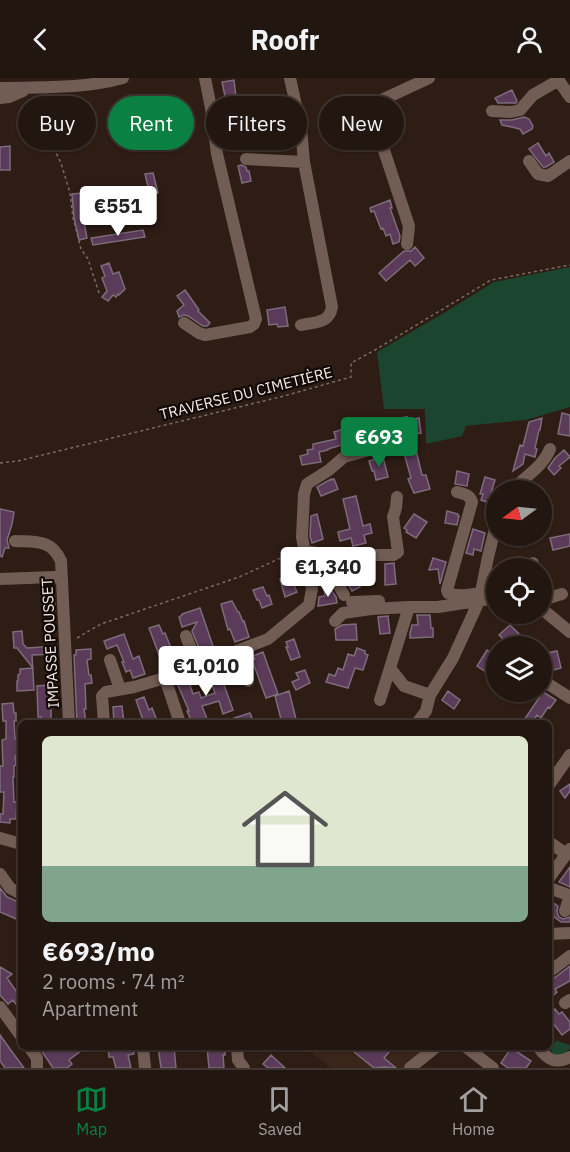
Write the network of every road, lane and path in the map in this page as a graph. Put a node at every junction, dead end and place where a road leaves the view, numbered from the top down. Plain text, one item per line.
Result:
1 (123, 78) edge
2 (205, 78) edge
3 (290, 78) edge
4 (429, 78) edge
5 (558, 79) edge
6 (61, 83) edge
7 (36, 87) junction
8 (0, 88) edge
9 (0, 98) edge
10 (570, 98) edge
11 (492, 111) dead end
12 (246, 159) dead end
13 (529, 161) dead end
14 (570, 161) edge
15 (304, 162) junction
16 (407, 244) dead end
17 (570, 265) edge
18 (99, 293) dead end
19 (184, 323) dead end
20 (301, 325) dead end
21 (380, 447) dead end
22 (550, 449) dead end
23 (0, 463) edge
24 (524, 480) edge
25 (457, 492) dead end
26 (397, 497) dead end
27 (15, 541) dead end
28 (491, 546) edge
29 (307, 551) junction
30 (0, 579) edge
31 (62, 579) junction
32 (486, 594) edge
33 (562, 594) dead end
34 (480, 597) junction
35 (486, 597) edge
36 (552, 597) edge
37 (409, 607) junction
38 (552, 617) edge
39 (335, 621) dead end
40 (570, 632) edge
41 (186, 636) dead end
42 (65, 648) junction
43 (238, 651) junction
44 (111, 660) dead end
45 (197, 665) junction
46 (390, 668) junction
47 (165, 678) junction
48 (248, 681) dead end
49 (552, 686) edge
50 (120, 689) junction
51 (430, 695) junction
52 (570, 698) edge
53 (380, 699) dead end
54 (69, 720) edge
55 (104, 720) edge
56 (179, 720) edge
57 (419, 720) edge
58 (570, 755) edge
59 (552, 781) edge
60 (0, 838) edge
61 (18, 843) edge
62 (552, 843) edge
63 (568, 851) edge
64 (0, 874) edge
65 (552, 874) edge
66 (552, 889) edge
67 (18, 892) edge
68 (565, 911) dead end
69 (570, 933) edge
70 (552, 934) edge
71 (570, 946) edge
72 (570, 956) edge
73 (552, 960) edge
74 (552, 970) edge
75 (0, 1008) edge
76 (18, 1032) edge
77 (31, 1050) edge
78 (142, 1050) edge
79 (237, 1050) edge
80 (432, 1050) edge
81 (470, 1050) edge
82 (541, 1050) edge
83 (570, 1057) edge
84 (37, 1068) edge
85 (145, 1068) edge
86 (244, 1068) edge
87 (410, 1068) edge
88 (493, 1068) edge

1 - 6 street
2 - 19 street
3 - 15 street
4 - 16 street
5 - 10 street
5 - 11 street
6 - 7 street
7 - 8 street
7 - 9 street
7 - 18 path
12 - 15 street
13 - 14 street
15 - 20 street
17 - 23 path, TRAVERSE DU CIMETIÈRE
21 - 29 street
22 - 24 street
25 - 34 street
26 - 29 street
27 - 31 street, IMPASSE POUSSET
28 - 34 street
29 - 37 street
29 - 42 path
29 - 43 street
30 - 31 street
31 - 42 street, IMPASSE POUSSET
32 - 34 street
33 - 36 street
34 - 35 street
34 - 37 street
34 - 51 street
37 - 39 street
37 - 46 street
38 - 40 street
41 - 45 street
42 - 54 street, IMPASSE POUSSET
43 - 45 street
43 - 48 street
44 - 50 street
45 - 47 street
46 - 51 street
46 - 53 street
47 - 50 street
47 - 56 street
49 - 52 street
50 - 55 street
51 - 57 street
58 - 59 street
60 - 61 street
62 - 63 street
63 - 65 street
64 - 67 street
66 - 68 street
69 - 70 street
71 - 73 street
72 - 74 street
75 - 76 street
77 - 84 street
78 - 85 street
79 - 86 street
80 - 87 street
81 - 88 street
82 - 83 street

